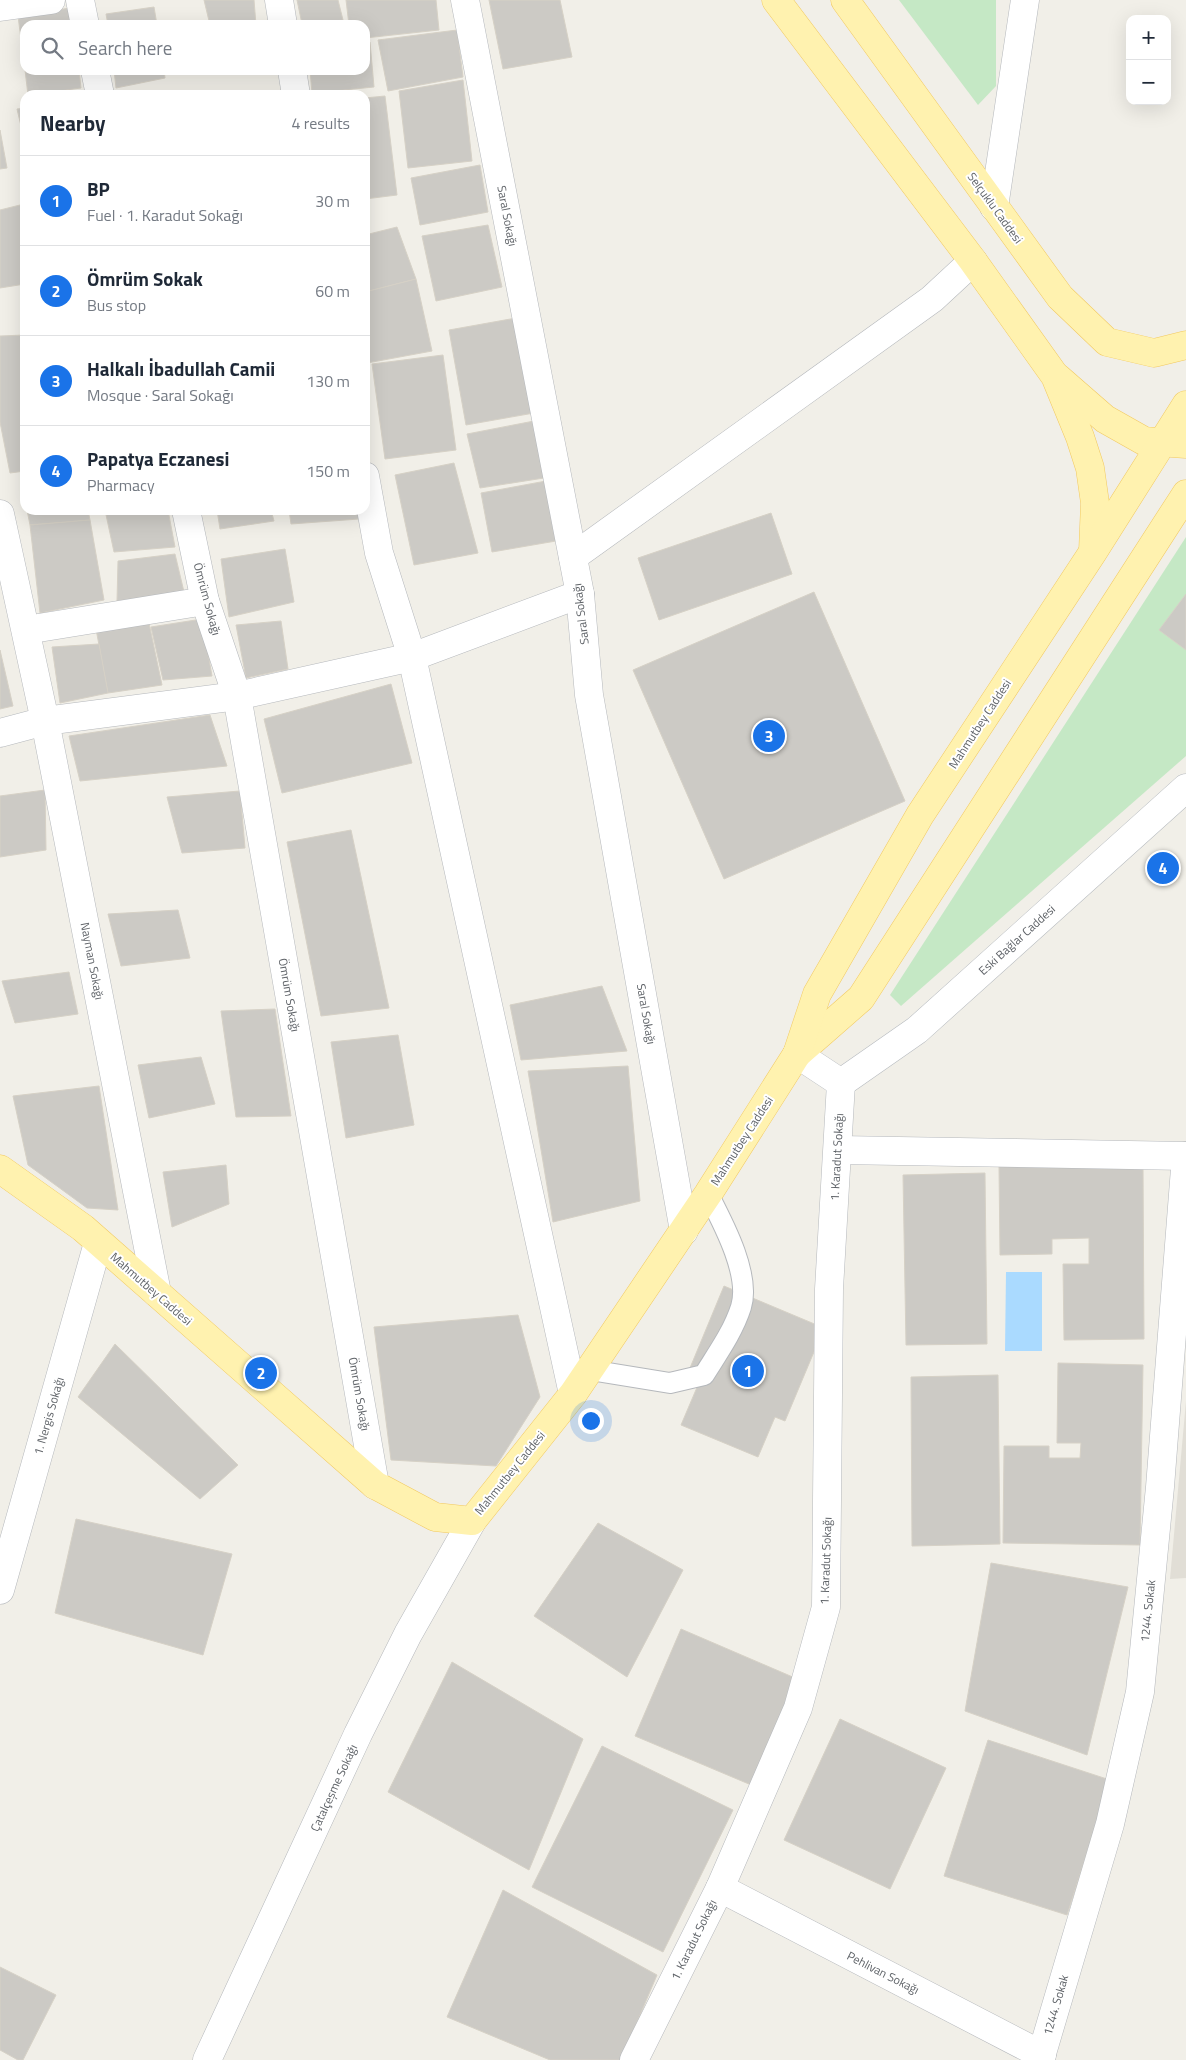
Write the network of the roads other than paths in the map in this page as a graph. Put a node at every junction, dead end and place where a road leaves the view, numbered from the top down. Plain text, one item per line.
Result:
1 (51, 0) edge
2 (80, 0) edge
3 (279, 0) edge
4 (465, 0) edge
5 (776, 0) edge
6 (845, 0) edge
7 (1025, 0) edge
8 (0, 7) edge
9 (84, 20) edge
10 (283, 20) edge
11 (96, 75) edge
12 (293, 75) edge
13 (99, 90) edge
14 (295, 90) edge
15 (994, 207) junction
16 (973, 261) junction
17 (1186, 345) edge
18 (1055, 376) junction
19 (1186, 406) edge
20 (1174, 443) edge
21 (1186, 494) edge
22 (370, 504) edge
23 (0, 514) edge
24 (187, 515) edge
25 (1093, 552) junction
26 (572, 557) junction
27 (580, 594) junction
28 (205, 601) junction
29 (26, 630) junction
30 (412, 657) junction
31 (237, 696) junction
32 (45, 721) junction
33 (0, 733) edge
34 (1186, 788) edge
35 (797, 1054) junction
36 (841, 1083) junction
37 (839, 1150) junction
38 (1186, 1156) edge
39 (0, 1169) edge
40 (708, 1194) junction
41 (684, 1231) junction
42 (98, 1243) junction
43 (157, 1293) junction
44 (590, 1370) junction
45 (573, 1394) junction
46 (375, 1485) junction
47 (472, 1521) junction
48 (0, 1590) edge
49 (720, 1888) junction
50 (1041, 2057) edge
51 (207, 2060) edge
52 (634, 2060) edge

1 - 8 street
2 - 9 street
3 - 10 street
4 - 26 street, Saral Sokağı
5 - 16 main road
6 - 15 main road, Selçuklu Caddesi
7 - 15 street
11 - 13 street
12 - 14 street
15 - 17 main road, Selçuklu Caddesi
16 - 18 main road
16 - 26 street
18 - 20 main road
18 - 25 main road
19 - 20 main road, Mahmutbey Caddesi
20 - 25 main road, Mahmutbey Caddesi
21 - 35 main road, Mahmutbey Caddesi
22 - 30 street
23 - 29 street, Nayman Sokağı
24 - 28 street, Ömrüm Sokağı
25 - 35 main road, Mahmutbey Caddesi
26 - 27 street, Saral Sokağı
27 - 30 street
27 - 41 street, Saral Sokağı
28 - 29 street
28 - 31 street, Ömrüm Sokağı
29 - 32 street, Nayman Sokağı
30 - 31 street
30 - 45 street
31 - 32 street
31 - 46 street, Ömrüm Sokağı
32 - 33 street
32 - 43 street, Nayman Sokağı
34 - 36 street, Eski Bağlar Caddesi
35 - 36 street
35 - 40 main road, Mahmutbey Caddesi
36 - 37 street, 1. Karadut Sokağı
37 - 38 street
37 - 49 street, 1. Karadut Sokağı
38 - 50 street, 1244. Sokak
39 - 42 main road, Mahmutbey Caddesi
40 - 41 main road, Mahmutbey Caddesi
40 - 44 lane
41 - 44 main road, Mahmutbey Caddesi
42 - 43 main road, Mahmutbey Caddesi
42 - 48 street, 1. Nergis Sokağı
43 - 46 main road, Mahmutbey Caddesi
44 - 45 main road, Mahmutbey Caddesi
45 - 47 main road, Mahmutbey Caddesi
46 - 47 main road, Mahmutbey Caddesi
47 - 51 street, Çatalçeşme Sokağı
49 - 50 street, Pehlivan Sokağı
49 - 52 street, 1. Karadut Sokağı

